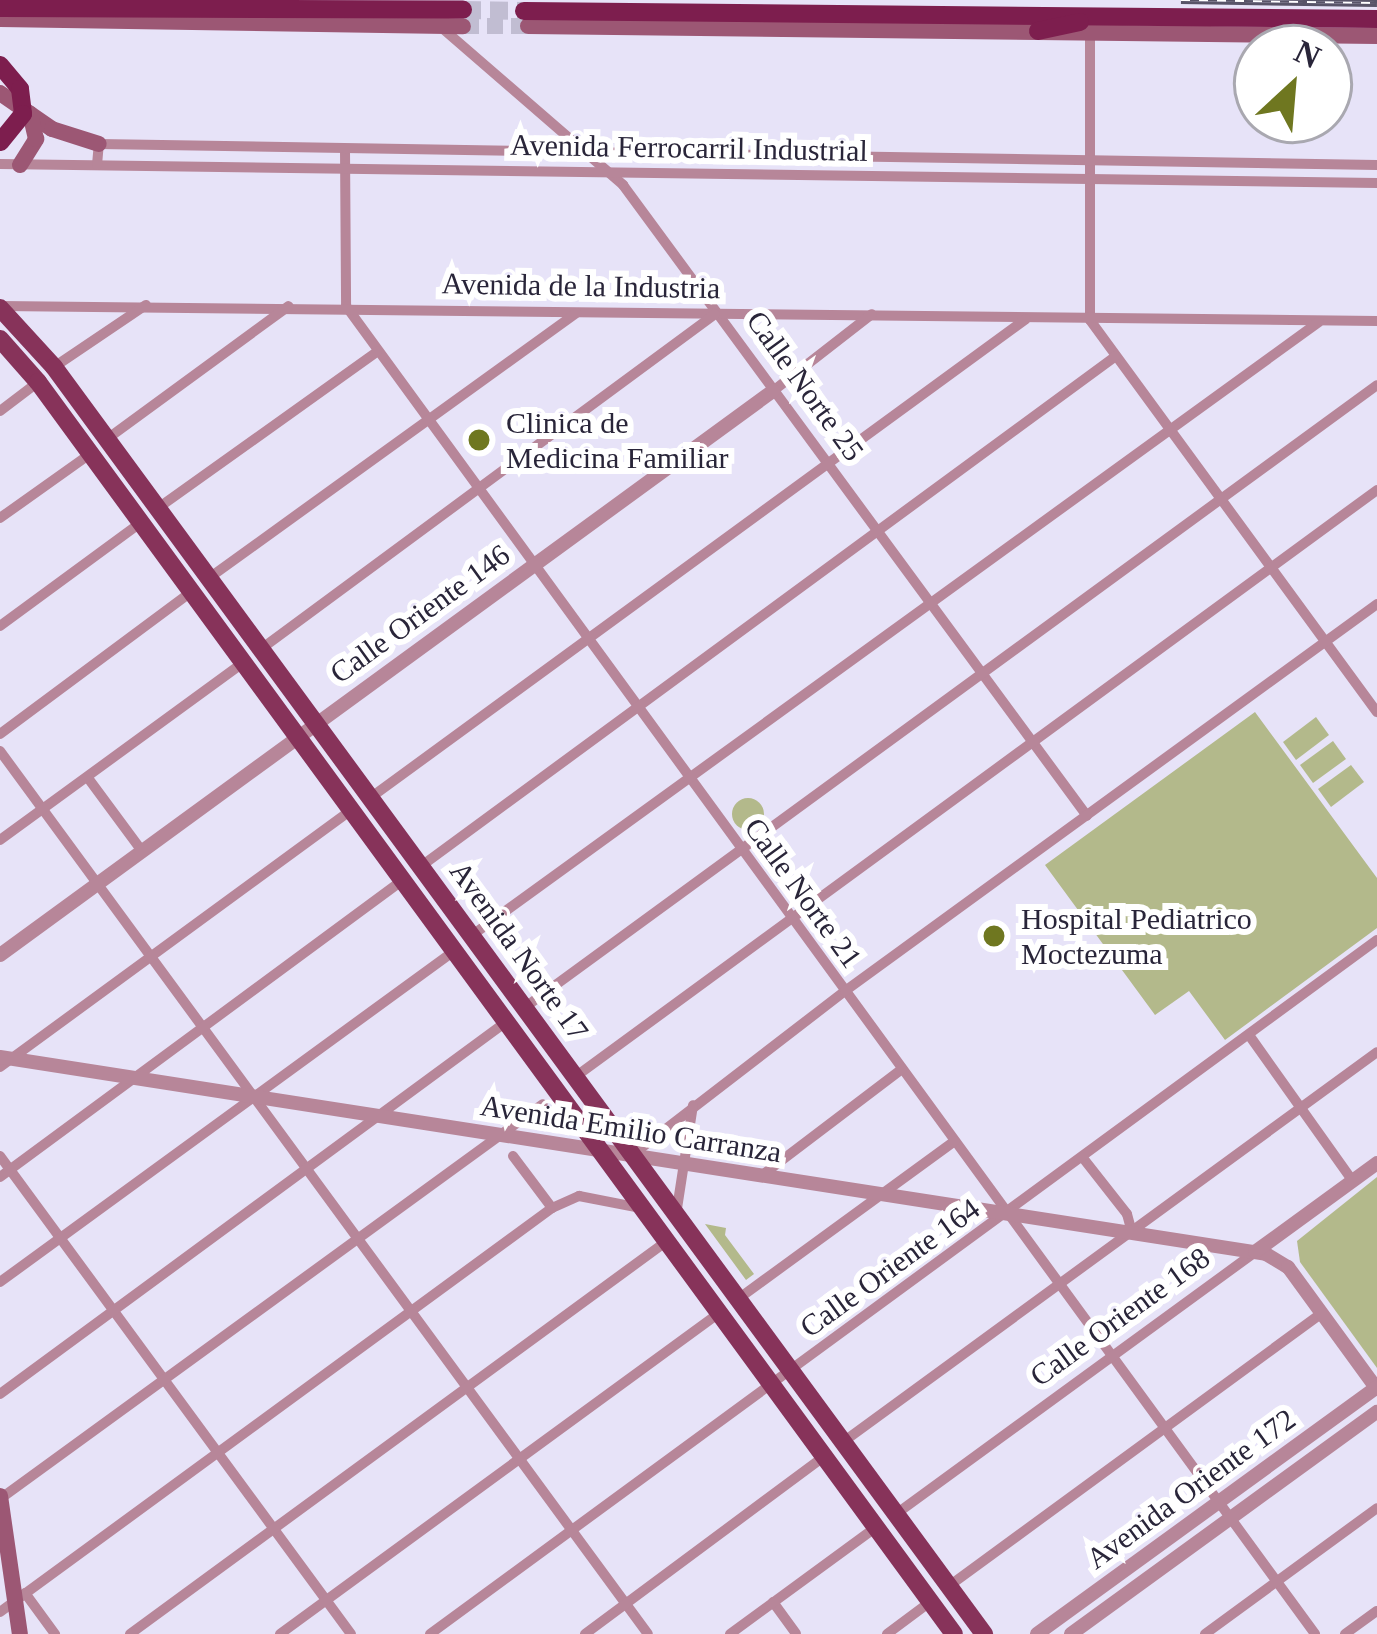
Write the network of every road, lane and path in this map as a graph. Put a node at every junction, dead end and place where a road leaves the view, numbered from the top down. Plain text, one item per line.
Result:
1 (0, 8) edge
2 (358, 9) junction
3 (1116, 14) junction
4 (463, 18) joint
5 (526, 18) joint
6 (0, 19) edge
7 (1377, 19) edge
8 (398, 24) junction
9 (439, 25) junction
10 (1038, 31) junction
11 (1090, 32) junction
12 (1377, 36) edge
13 (0, 65) edge
14 (0, 93) edge
15 (29, 114) junction
16 (0, 142) edge
17 (99, 144) junction
18 (345, 150) junction
19 (584, 155) junction
20 (1090, 159) junction
21 (0, 164) edge
22 (1323, 164) junction
23 (20, 165) junction
24 (98, 165) junction
25 (1377, 165) edge
26 (344, 166) junction
27 (611, 172) junction
28 (1090, 177) junction
29 (1324, 181) junction
30 (1377, 183) edge
31 (148, 303) junction
32 (290, 305) junction
33 (346, 306) junction
34 (0, 307) edge
35 (578, 312) junction
36 (718, 312) junction
37 (872, 314) junction
38 (1027, 318) junction
39 (1090, 320) junction
40 (1321, 321) junction
41 (1377, 321) edge
42 (0, 339) edge
43 (377, 352) junction
44 (1116, 356) junction
45 (54, 368) junction
46 (38, 382) junction
47 (1377, 385) edge
48 (773, 391) junction
49 (0, 411) edge
50 (428, 421) junction
51 (1168, 427) junction
52 (107, 439) junction
53 (90, 454) junction
54 (828, 465) junction
55 (479, 490) junction
56 (1377, 490) edge
57 (1221, 499) junction
58 (158, 508) junction
59 (0, 518) edge
60 (140, 523) junction
61 (878, 532) junction
62 (534, 564) junction
63 (1271, 568) junction
64 (209, 578) junction
65 (191, 592) junction
66 (931, 602) junction
67 (1377, 604) edge
68 (0, 626) edge
69 (588, 639) junction
70 (1326, 641) junction
71 (260, 649) junction
72 (243, 663) junction
73 (982, 673) junction
74 (638, 709) junction
75 (1377, 712) edge
76 (315, 724) junction
77 (0, 734) edge
78 (297, 736) junction
79 (1032, 743) junction
80 (0, 751) edge
81 (88, 778) junction
82 (690, 780) junction
83 (370, 798) junction
84 (43, 810) junction
85 (350, 811) junction
86 (1087, 816) junction
87 (0, 840) edge
88 (742, 850) junction
89 (142, 851) junction
90 (420, 867) junction
91 (402, 881) junction
92 (97, 884) junction
93 (792, 920) junction
94 (471, 936) junction
95 (1377, 940) edge
96 (454, 951) junction
97 (0, 956) edge
98 (151, 958) junction
99 (845, 992) junction
100 (524, 1007) junction
101 (506, 1022) junction
102 (202, 1028) junction
103 (1249, 1035) junction
104 (1377, 1052) edge
105 (4, 1061) edge
106 (902, 1069) junction
107 (575, 1077) junction
108 (131, 1079) junction
109 (255, 1099) junction
110 (543, 1104) dead end
111 (693, 1105) junction
112 (1300, 1108) junction
113 (376, 1117) junction
114 (502, 1136) junction
115 (955, 1141) junction
116 (601, 1151) junction
117 (632, 1155) junction
118 (0, 1156) edge
119 (513, 1156) dead end
120 (1083, 1157) junction
121 (1377, 1163) edge
122 (685, 1164) junction
123 (305, 1168) junction
124 (5, 1173) edge
125 (761, 1176) junction
126 (1352, 1180) junction
127 (885, 1195) junction
128 (552, 1208) junction
129 (643, 1208) junction
130 (1006, 1214) junction
131 (676, 1215) junction
132 (1132, 1233) junction
133 (61, 1239) junction
134 (356, 1239) junction
135 (667, 1241) junction
136 (1255, 1252) junction
137 (0, 1282) edge
138 (1061, 1285) junction
139 (738, 1299) junction
140 (113, 1309) junction
141 (410, 1312) junction
142 (719, 1313) junction
143 (1322, 1313) junction
144 (1113, 1355) junction
145 (790, 1371) junction
146 (164, 1380) junction
147 (772, 1384) junction
148 (1377, 1388) edge
149 (466, 1389) junction
150 (0, 1394) edge
151 (1377, 1412) edge
152 (1165, 1428) junction
153 (843, 1442) junction
154 (217, 1453) junction
155 (825, 1456) junction
156 (518, 1460) junction
157 (0, 1498) edge
158 (1220, 1501) junction
159 (1377, 1508) edge
160 (896, 1514) junction
161 (1230, 1516) junction
162 (876, 1527) junction
163 (273, 1529) junction
164 (572, 1530) junction
165 (1277, 1581) junction
166 (949, 1586) junction
167 (20, 1596) junction
168 (326, 1600) junction
169 (772, 1602) junction
170 (930, 1602) junction
171 (626, 1605) junction
172 (1377, 1611) edge
173 (0, 1612) edge
174 (20, 1634) edge
175 (55, 1634) edge
176 (130, 1634) edge
177 (280, 1634) edge
178 (351, 1634) edge
179 (430, 1634) edge
180 (585, 1634) edge
181 (648, 1634) edge
182 (730, 1634) edge
183 (796, 1634) edge
184 (887, 1634) edge
185 (954, 1634) edge
186 (984, 1634) edge
187 (1037, 1634) edge
188 (1071, 1634) edge
189 (1205, 1634) edge
190 (1315, 1634) edge
191 (1346, 1634) edge

1 - 2 highway
2 - 4 highway
2 - 8 highway
3 - 5 highway
3 - 7 highway
3 - 10 highway
4 - 9 main road
5 - 10 main road
6 - 8 main road
8 - 9 main road
9 - 19 street, Calle Norte 25
10 - 11 main road
11 - 12 main road
11 - 20 street
13 - 16 highway
14 - 15 main road
15 - 17 main road
15 - 23 main road
17 - 18 street, Avenida Ferrocarril Industrial
17 - 24 street
18 - 19 street, Avenida Ferrocarril Industrial
18 - 26 street
19 - 20 street, Avenida Ferrocarril Industrial
19 - 27 street, Calle Norte 25
20 - 22 street, Avenida Ferrocarril Industrial
20 - 28 street
21 - 23 street, Avenida Ferrocarril Industrial
22 - 25 street, Avenida Ferrocarril Industrial
22 - 29 street
23 - 24 street, Avenida Ferrocarril Industrial
24 - 26 street, Avenida Ferrocarril Industrial
26 - 27 street, Avenida Ferrocarril Industrial
26 - 33 street
27 - 28 street, Avenida Ferrocarril Industrial
27 - 36 street, Calle Norte 25
28 - 29 street, Avenida Ferrocarril Industrial
28 - 39 street
29 - 30 street, Avenida Ferrocarril Industrial
31 - 32 street, Avenida de la Industria
31 - 34 street, Avenida de la Industria
31 - 45 street
32 - 33 street, Avenida de la Industria
32 - 52 street
33 - 35 street, Avenida de la Industria
33 - 43 street, Calle Norte 21
34 - 45 main road, Avenida Norte 17
35 - 36 street, Avenida de la Industria
35 - 50 street
36 - 37 street, Avenida de la Industria
36 - 48 street, Calle Norte 25
36 - 55 street
37 - 38 street, Avenida de la Industria
37 - 48 street, Calle Oriente 146
38 - 39 street, Avenida de la Industria
38 - 54 street
39 - 40 street, Avenida de la Industria
39 - 44 street
40 - 41 street, Avenida de la Industria
40 - 51 street
42 - 46 main road, Avenida Norte 17
43 - 50 street, Calle Norte 21
43 - 58 street
44 - 51 street
44 - 61 street
45 - 52 main road, Avenida Norte 17
46 - 49 street
46 - 53 main road, Avenida Norte 17
47 - 57 street
48 - 54 street, Calle Norte 25
48 - 62 street, Calle Oriente 146
50 - 55 street, Calle Norte 21
50 - 64 street
51 - 57 street
51 - 66 street
52 - 58 main road, Avenida Norte 17
53 - 59 street
53 - 60 main road, Avenida Norte 17
54 - 61 street, Calle Norte 25
54 - 69 street
55 - 62 street, Calle Norte 21
55 - 71 street
56 - 63 street
57 - 63 street
57 - 73 street
58 - 64 main road, Avenida Norte 17
60 - 65 main road, Avenida Norte 17
60 - 68 street
61 - 66 street, Calle Norte 25
61 - 74 street
62 - 69 street, Calle Norte 21
62 - 76 street, Calle Oriente 146
63 - 70 street
63 - 79 street
64 - 71 main road, Avenida Norte 17
65 - 72 main road, Avenida Norte 17
65 - 77 street
66 - 73 street, Calle Norte 25
66 - 82 street
67 - 70 street
69 - 74 street, Calle Norte 21
69 - 83 street
70 - 75 street
70 - 86 street
71 - 76 main road, Avenida Norte 17
72 - 78 main road, Avenida Norte 17
72 - 81 street
73 - 79 street, Calle Norte 25
73 - 88 street
74 - 82 street, Calle Norte 21
74 - 90 street
76 - 78 street, Calle Oriente 146
76 - 83 main road, Avenida Norte 17
78 - 85 main road, Avenida Norte 17
78 - 89 street, Calle Oriente 146
79 - 86 street, Calle Norte 25
79 - 93 street
80 - 84 street
81 - 84 street
81 - 89 street
82 - 88 street, Calle Norte 21
82 - 94 street
83 - 90 main road, Avenida Norte 17
84 - 87 street
84 - 92 street
85 - 91 main road, Avenida Norte 17
85 - 98 street
86 - 99 street
88 - 93 street, Calle Norte 21
88 - 100 street
89 - 92 street, Calle Oriente 146
90 - 94 main road, Avenida Norte 17
91 - 96 main road, Avenida Norte 17
91 - 102 street
92 - 97 street, Calle Oriente 146
92 - 98 street
93 - 99 street, Calle Norte 21
93 - 107 street
94 - 100 main road, Avenida Norte 17
95 - 103 street, Calle Oriente 164
96 - 101 main road, Avenida Norte 17
96 - 109 street
98 - 102 street
98 - 105 street
99 - 106 street, Calle Norte 21
99 - 111 street
100 - 107 main road, Avenida Norte 17
101 - 113 street
101 - 116 main road, Avenida Norte 17
102 - 108 street
102 - 109 street
103 - 112 street
103 - 120 street, Calle Oriente 164
104 - 112 street
105 - 108 street, Avenida Emilio Carranza
106 - 115 street, Calle Norte 21
106 - 125 street
107 - 117 main road, Avenida Norte 17
108 - 109 street, Avenida Emilio Carranza
108 - 124 street
109 - 113 street, Avenida Emilio Carranza
109 - 123 street
109 - 133 street
110 - 114 street
111 - 117 street
111 - 122 street
112 - 126 street
112 - 132 street
113 - 114 street, Avenida Emilio Carranza
113 - 123 street
114 - 116 street, Avenida Emilio Carranza
114 - 134 street
115 - 127 street
115 - 130 street, Calle Norte 21
116 - 117 street, Avenida Emilio Carranza
116 - 129 main road, Avenida Norte 17
117 - 122 street, Avenida Emilio Carranza
117 - 131 main road, Avenida Norte 17
118 - 124 street
119 - 128 street
120 - 130 street, Calle Oriente 164
120 - 132 street
121 - 126 street, Calle Oriente 168
122 - 125 street, Avenida Emilio Carranza
122 - 131 street
123 - 134 street
123 - 140 street
124 - 133 street
125 - 127 street, Avenida Emilio Carranza
126 - 136 street, Calle Oriente 168
127 - 130 street, Avenida Emilio Carranza
127 - 139 street
128 - 129 street
128 - 141 street
129 - 135 main road, Avenida Norte 17
130 - 132 street, Avenida Emilio Carranza
130 - 138 street, Calle Norte 21
130 - 145 street, Calle Oriente 164
131 - 139 main road, Avenida Norte 17
132 - 136 street, Avenida Emilio Carranza
132 - 138 street
133 - 137 street
133 - 140 street
134 - 141 street
134 - 146 street
135 - 142 main road, Avenida Norte 17
135 - 149 street
136 - 143 street
136 - 144 street, Calle Oriente 168
138 - 144 street, Calle Norte 21
138 - 153 street
139 - 145 main road, Avenida Norte 17
140 - 146 street
140 - 150 street
141 - 149 street
141 - 154 street
142 - 147 main road, Avenida Norte 17
142 - 156 street
143 - 148 street
143 - 152 street
144 - 152 street, Calle Norte 21
144 - 160 street, Calle Oriente 168
145 - 147 street, Calle Oriente 164
145 - 153 main road, Avenida Norte 17
146 - 154 street
146 - 157 street
147 - 155 main road, Avenida Norte 17
147 - 164 street, Calle Oriente 164
148 - 158 street, Avenida Oriente 172
149 - 156 street
149 - 163 street
151 - 161 street, Avenida Oriente 172
152 - 158 street, Calle Norte 21
152 - 166 street
153 - 160 main road, Avenida Norte 17
154 - 163 street
154 - 167 street
155 - 162 main road, Avenida Norte 17
155 - 171 street
156 - 164 street
156 - 168 street
157 - 167 main road
158 - 161 street, Calle Norte 21
158 - 187 street, Avenida Oriente 172
159 - 165 street
160 - 166 main road, Avenida Norte 17
161 - 165 street, Calle Norte 21
161 - 188 street, Avenida Oriente 172
162 - 169 street
162 - 170 main road, Avenida Norte 17
163 - 168 street
163 - 176 street
164 - 171 street
164 - 179 street, Calle Oriente 164
165 - 189 street
165 - 190 street, Calle Norte 21
166 - 186 main road, Avenida Norte 17
167 - 173 street
167 - 174 main road
167 - 175 street
168 - 177 street
168 - 178 street
169 - 182 street
169 - 183 street
170 - 184 street
170 - 185 main road, Avenida Norte 17
171 - 180 street
171 - 181 street
172 - 191 street

